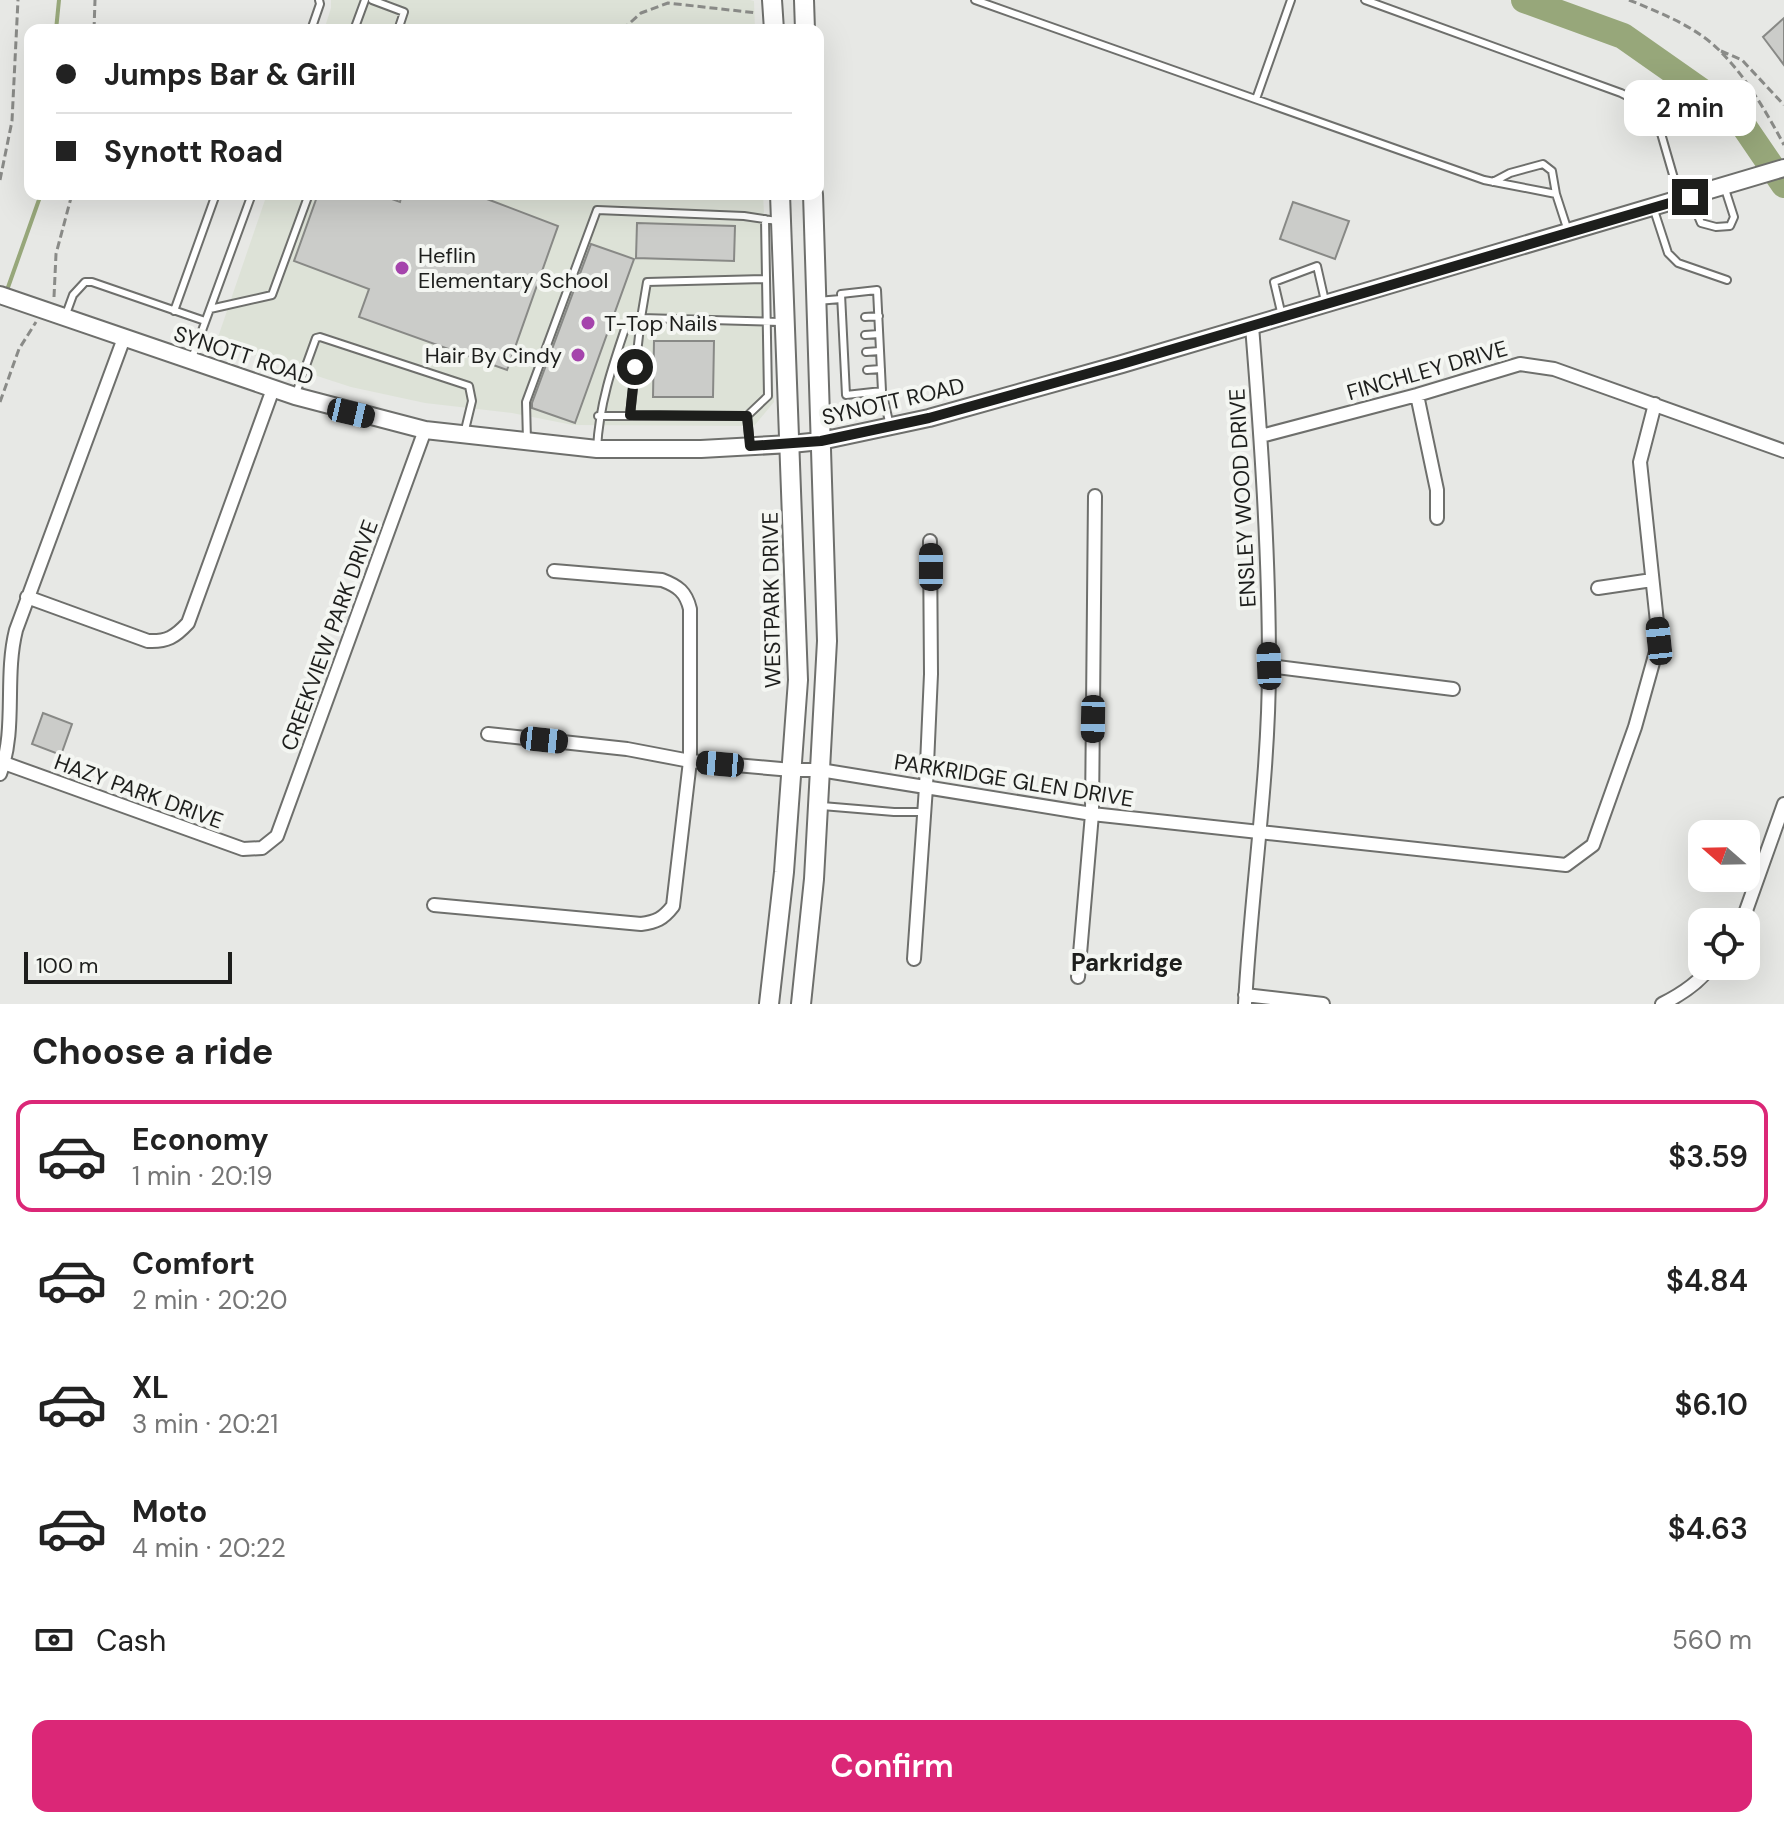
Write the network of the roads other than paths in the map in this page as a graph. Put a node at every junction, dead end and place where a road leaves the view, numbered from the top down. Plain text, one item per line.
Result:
1 (319, 0) edge
2 (365, 0) edge
3 (372, 0) edge
4 (804, 0) edge
5 (975, 0) edge
6 (1291, 0) edge
7 (1365, 0) edge
8 (315, 24) edge
9 (356, 24) edge
10 (400, 24) edge
11 (805, 24) edge
12 (1256, 99) junction
13 (1784, 168) edge
14 (1493, 182) junction
15 (1732, 184) junction
16 (1556, 194) junction
17 (1685, 198) junction
18 (214, 200) edge
19 (250, 200) edge
20 (307, 200) edge
21 (778, 200) edge
22 (813, 200) edge
23 (1653, 207) junction
24 (773, 220) junction
25 (814, 221) junction
26 (1568, 231) junction
27 (765, 279) junction
28 (1727, 280) dead end
29 (0, 295) edge
30 (841, 299) junction
31 (817, 301) junction
32 (1326, 304) junction
33 (210, 309) junction
34 (174, 311) junction
35 (879, 316) junction
36 (1282, 316) junction
37 (865, 317) dead end
38 (65, 318) junction
39 (641, 318) junction
40 (205, 321) junction
41 (776, 322) junction
42 (1252, 326) junction
43 (879, 334) junction
44 (865, 335) dead end
45 (124, 338) junction
46 (880, 351) junction
47 (866, 352) dead end
48 (190, 362) junction
49 (881, 369) junction
50 (867, 370) dead end
51 (273, 389) junction
52 (882, 391) junction
53 (1417, 395) junction
54 (295, 396) junction
55 (1655, 404) junction
56 (630, 415) junction
57 (598, 416) junction
58 (747, 416) junction
59 (890, 426) junction
60 (425, 430) junction
61 (464, 434) junction
62 (1261, 436) junction
63 (821, 441) junction
64 (527, 442) junction
65 (791, 444) junction
66 (750, 446) junction
67 (597, 449) junction
68 (1784, 451) edge
69 (1095, 496) dead end
70 (1437, 518) dead end
71 (930, 541) dead end
72 (554, 571) dead end
73 (1652, 580) junction
74 (1598, 588) dead end
75 (27, 597) junction
76 (1269, 666) junction
77 (1453, 689) dead end
78 (488, 734) dead end
79 (690, 761) junction
80 (2, 769) edge
81 (792, 770) junction
82 (820, 770) junction
83 (926, 787) junction
84 (1784, 804) edge
85 (818, 806) junction
86 (925, 812) junction
87 (1092, 814) junction
88 (1262, 833) junction
89 (262, 848) joint
90 (434, 905) dead end
91 (1747, 908) edge
92 (914, 959) dead end
93 (1078, 977) dead end
94 (1696, 980) edge
95 (1245, 1000) edge
96 (769, 1004) edge
97 (801, 1004) edge
98 (1323, 1004) edge
99 (1662, 1004) edge

1 - 8 lane
2 - 9 lane
3 - 10 lane
4 - 11 main road
5 - 12 lane
6 - 12 lane
7 - 17 lane
12 - 14 lane
13 - 15 street, SYNOTT ROAD
14 - 16 lane
14 - 16 lane
15 - 17 street, SYNOTT ROAD
15 - 17 lane
16 - 26 lane
17 - 23 street, SYNOTT ROAD
18 - 34 lane
19 - 33 lane
20 - 33 lane
21 - 24 main road, WESTPARK DRIVE
22 - 25 main road
23 - 26 street, SYNOTT ROAD
23 - 28 lane
24 - 25 main road
24 - 27 lane
24 - 41 main road, WESTPARK DRIVE
24 - 64 lane
25 - 31 main road
26 - 32 street, SYNOTT ROAD
27 - 39 lane
27 - 41 lane
29 - 38 street, SYNOTT ROAD
30 - 31 lane
30 - 35 lane
30 - 52 lane
31 - 63 main road
32 - 36 street, SYNOTT ROAD
32 - 36 lane
33 - 40 lane
34 - 38 lane
34 - 40 lane
35 - 37 lane
35 - 43 lane
36 - 42 street, SYNOTT ROAD
38 - 45 street, SYNOTT ROAD
39 - 41 lane
39 - 56 lane
39 - 57 lane
40 - 48 lane
41 - 58 lane
41 - 65 main road, WESTPARK DRIVE
42 - 59 street, SYNOTT ROAD
42 - 62 street, ENSLEY WOOD DRIVE
43 - 44 lane
43 - 46 lane
45 - 48 street, SYNOTT ROAD
45 - 75 street
46 - 47 lane
46 - 49 lane
48 - 51 street, SYNOTT ROAD
49 - 50 lane
49 - 52 lane
51 - 54 street, SYNOTT ROAD
51 - 75 street
52 - 59 lane
53 - 55 street, FINCHLEY DRIVE
53 - 62 street, FINCHLEY DRIVE
53 - 70 street
54 - 60 street, SYNOTT ROAD
54 - 61 lane
55 - 68 street, FINCHLEY DRIVE
55 - 73 street, PARKRIDGE GLEN DRIVE
56 - 57 lane
56 - 58 lane
57 - 67 lane
58 - 66 lane
59 - 63 street, SYNOTT ROAD
60 - 61 street, SYNOTT ROAD
60 - 89 street, CREEKVIEW PARK DRIVE
61 - 64 street, SYNOTT ROAD
62 - 76 street, ENSLEY WOOD DRIVE
63 - 65 street, SYNOTT ROAD
63 - 82 main road
64 - 67 street, SYNOTT ROAD
65 - 66 street, SYNOTT ROAD
65 - 81 main road, WESTPARK DRIVE
66 - 67 street, SYNOTT ROAD
69 - 87 street
71 - 83 street
72 - 79 street
73 - 74 street
73 - 88 street, PARKRIDGE GLEN DRIVE
75 - 80 street
76 - 77 street
76 - 88 street, ENSLEY WOOD DRIVE
78 - 79 street, PARKRIDGE GLEN DRIVE
79 - 81 street, PARKRIDGE GLEN DRIVE
79 - 90 street
80 - 89 street, HAZY PARK DRIVE
81 - 82 street, PARKRIDGE GLEN DRIVE
81 - 96 main road, WESTPARK DRIVE
82 - 83 street, PARKRIDGE GLEN DRIVE
82 - 85 main road
83 - 86 street
83 - 87 street, PARKRIDGE GLEN DRIVE
84 - 91 street
85 - 86 lane
85 - 97 main road
86 - 92 street
87 - 88 street, PARKRIDGE GLEN DRIVE
87 - 93 street
88 - 95 street, ENSLEY WOOD DRIVE
94 - 99 street
95 - 98 street

